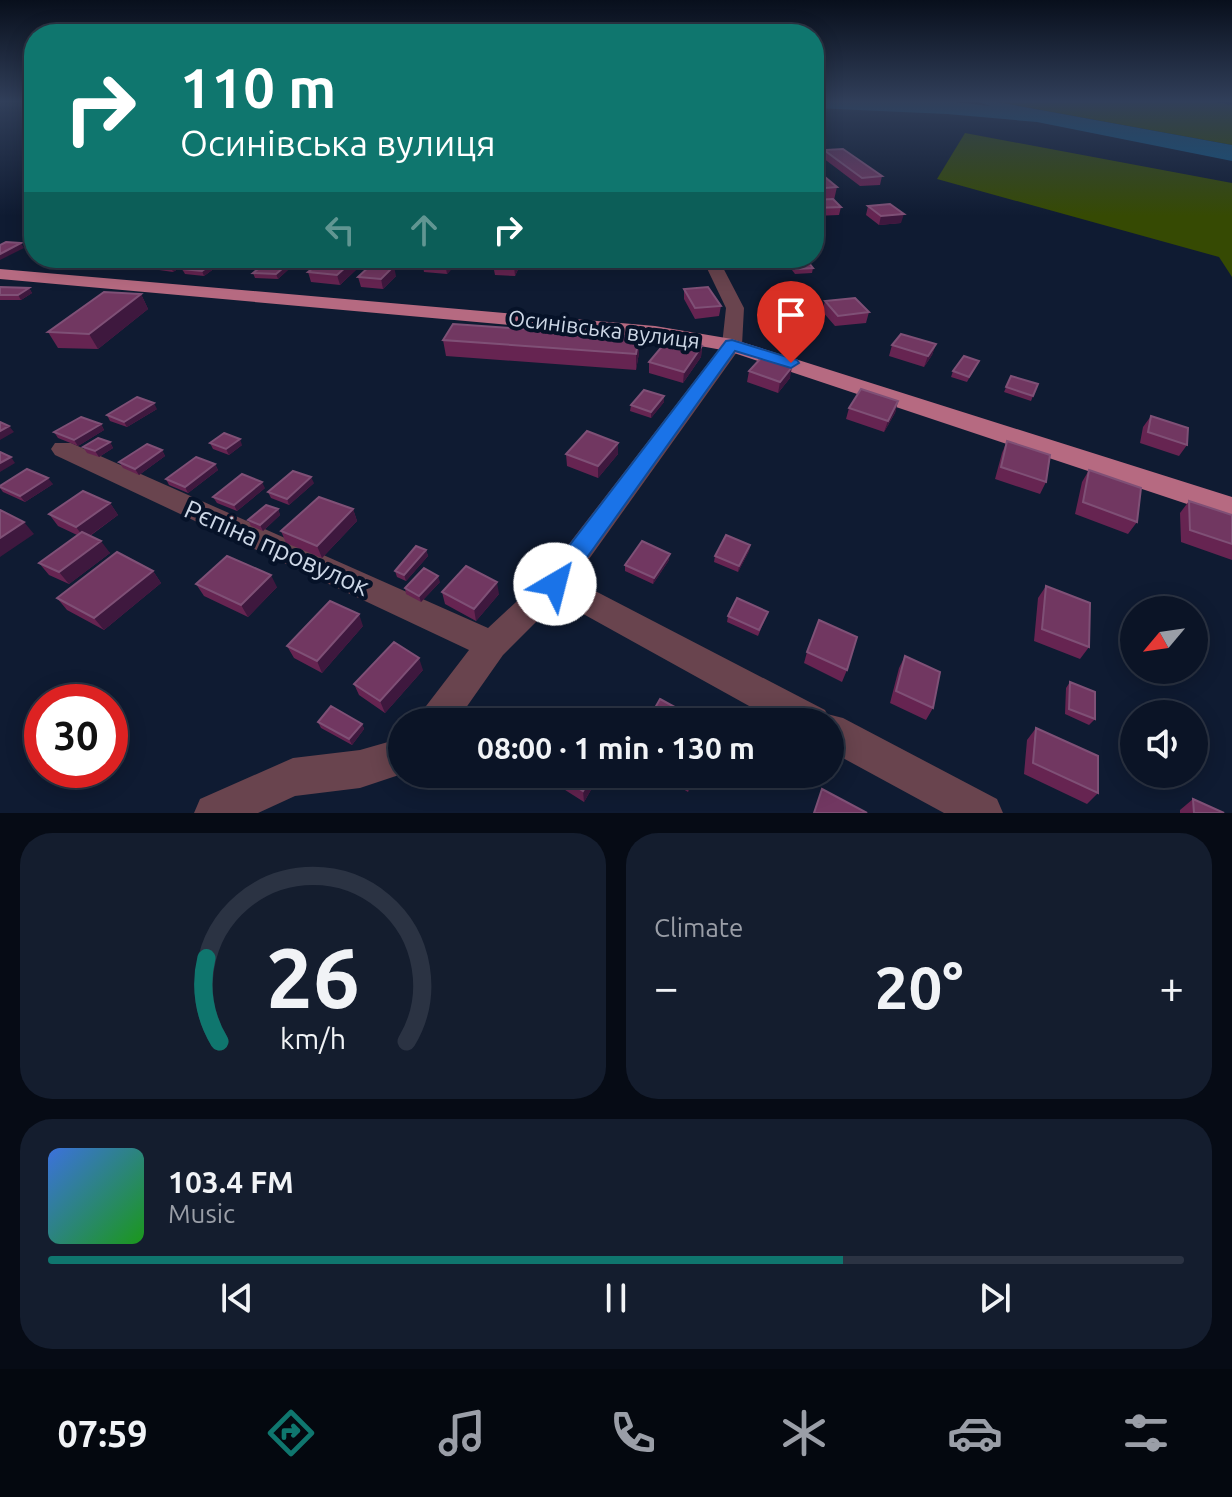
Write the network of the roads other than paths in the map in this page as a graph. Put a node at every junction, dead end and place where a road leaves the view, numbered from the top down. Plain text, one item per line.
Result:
1 (24, 261) edge
2 (715, 268) edge
3 (0, 274) edge
4 (732, 345) junction
5 (63, 449) dead end
6 (1232, 508) edge
7 (555, 584) junction
8 (492, 645) junction
9 (445, 708) edge
10 (787, 708) edge
11 (844, 739) edge
12 (388, 760) edge
13 (214, 813) edge
14 (983, 813) edge

1 - 3 main road
2 - 4 street
3 - 4 main road, Осинівська вулиця
4 - 6 main road, Осинівська вулиця
4 - 7 street
5 - 8 street, Рєпіна провулок
7 - 8 street
7 - 10 street
8 - 9 street
11 - 14 street
12 - 13 street

